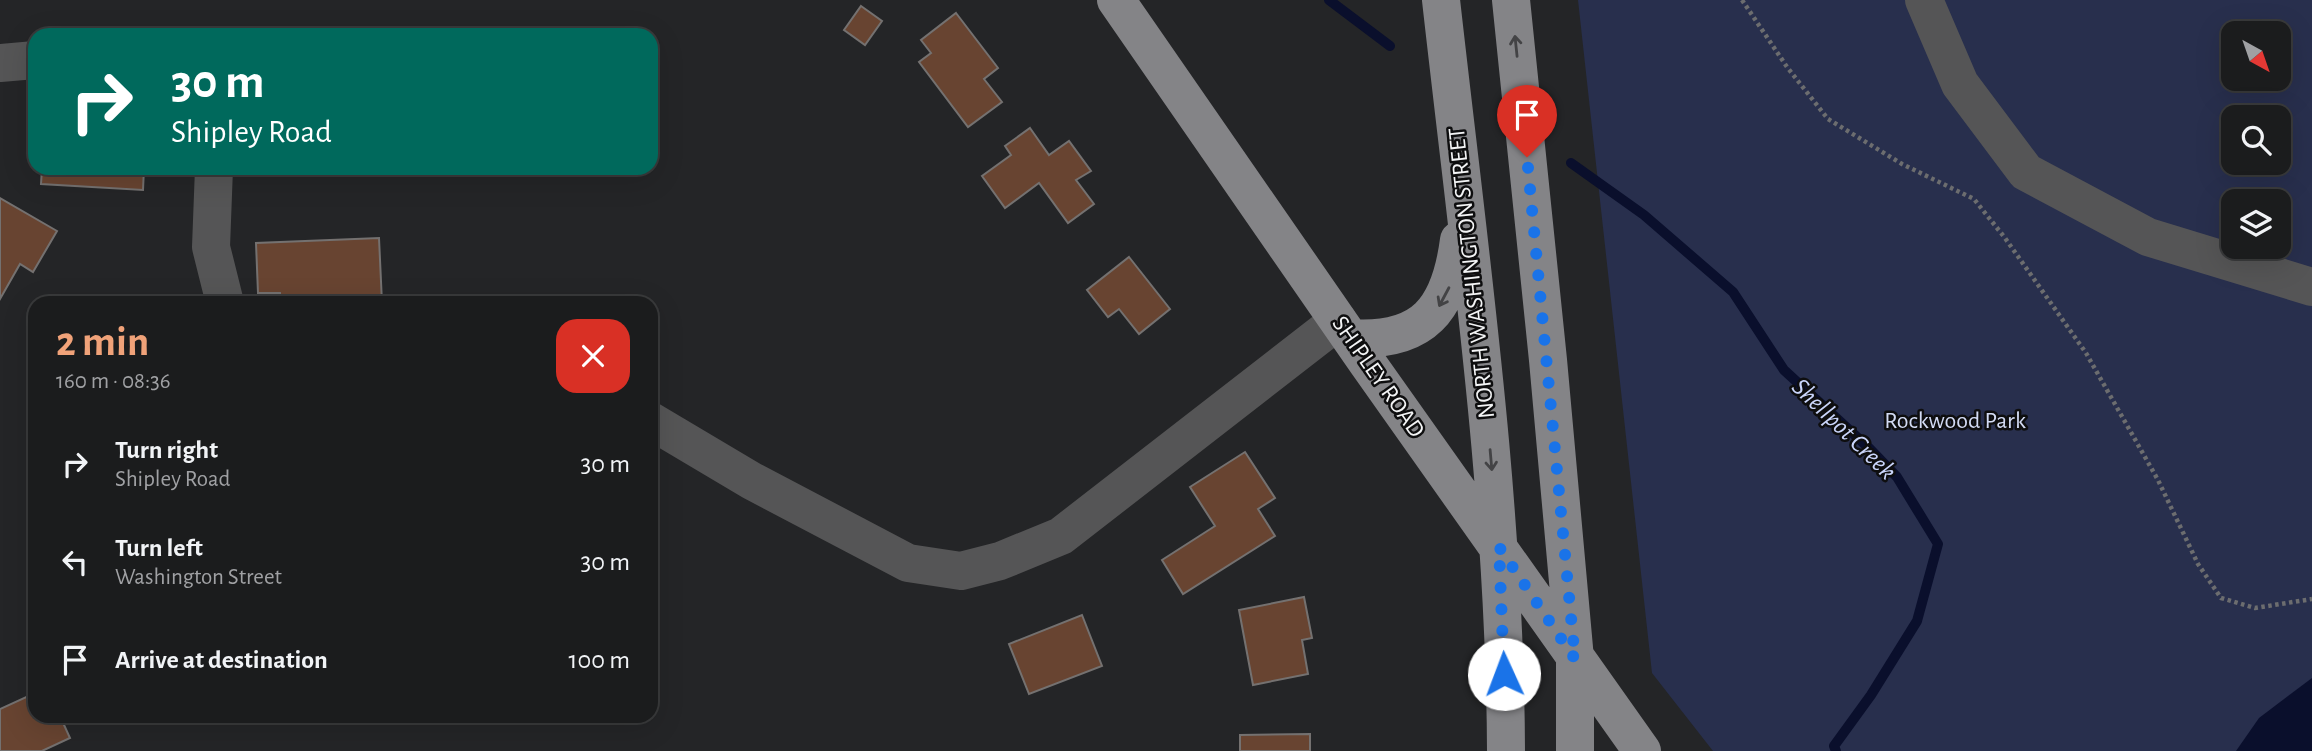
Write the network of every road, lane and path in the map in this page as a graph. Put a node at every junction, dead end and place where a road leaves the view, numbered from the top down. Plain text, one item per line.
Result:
1 (1116, 0) edge
2 (1441, 0) edge
3 (1511, 0) edge
4 (1742, 0) edge
5 (1924, 0) edge
6 (28, 61) edge
7 (0, 63) edge
8 (214, 175) edge
9 (1462, 183) junction
10 (2312, 287) edge
11 (223, 296) edge
12 (1344, 330) junction
13 (658, 425) edge
14 (1499, 547) junction
15 (2312, 599) edge
16 (1575, 659) junction
17 (1506, 751) edge
18 (1576, 751) edge
19 (1642, 751) edge

1 - 12 main road, SHIPLEY ROAD
2 - 9 main road, NORTH WASHINGTON STREET
16 -> 3 main road
4 - 15 path
5 - 10 street
6 - 7 street
8 - 11 street
9 -> 12 main road
9 -> 14 main road, NORTH WASHINGTON STREET
12 - 13 street
12 - 14 main road, SHIPLEY ROAD
14 - 16 main road, SHIPLEY ROAD
14 - 17 main road, NORTH WASHINGTON STREET
16 - 18 main road
16 - 19 main road, SHIPLEY ROAD

